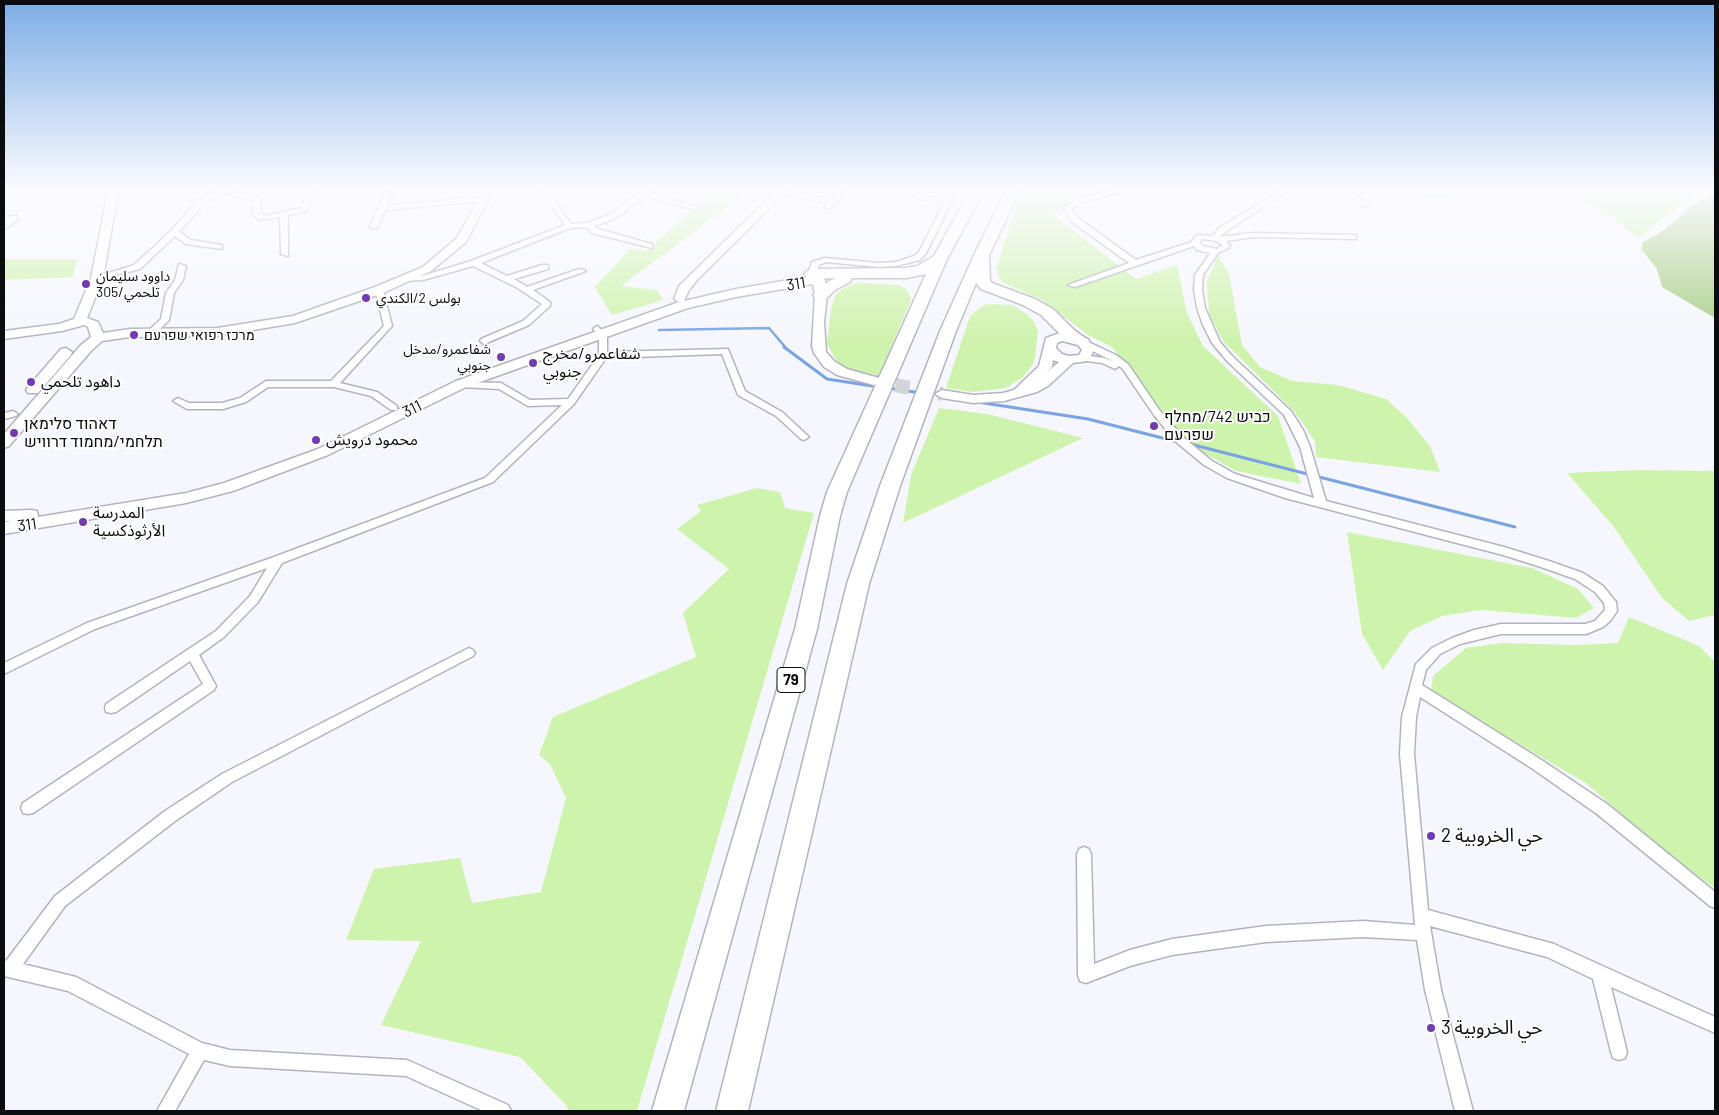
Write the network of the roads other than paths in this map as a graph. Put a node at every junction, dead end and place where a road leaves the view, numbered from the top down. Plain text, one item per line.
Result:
1 (104, 239) edge
2 (168, 239) edge
3 (185, 239) edge
4 (285, 239) edge
5 (462, 239) edge
6 (536, 239) edge
7 (623, 239) edge
8 (733, 239) edge
9 (928, 239) edge
10 (951, 239) edge
11 (989, 239) edge
12 (1102, 239) edge
13 (1197, 239) edge
14 (1218, 239) edge
15 (1195, 244) junction
16 (220, 246) dead end
17 (649, 246) dead end
18 (1215, 252) junction
19 (982, 253) junction
20 (285, 254) dead end
21 (940, 259) junction
22 (474, 263) junction
23 (1135, 263) junction
24 (182, 266) dead end
25 (545, 267) dead end
26 (582, 271) dead end
27 (97, 278) junction
28 (401, 279) junction
29 (506, 279) junction
30 (1072, 285) dead end
31 (812, 288) junction
32 (379, 290) junction
33 (526, 290) junction
34 (1022, 300) junction
35 (682, 302) junction
36 (920, 307) junction
37 (1039, 308) junction
38 (79, 321) junction
39 (600, 331) junction
40 (948, 331) junction
41 (61, 332) junction
42 (151, 333) junction
43 (4, 336) edge
44 (98, 338) junction
45 (4, 340) edge
46 (484, 341) dead end
47 (1083, 342) junction
48 (1050, 346) junction
49 (86, 348) junction
50 (66, 352) junction
51 (603, 355) junction
52 (1083, 358) junction
53 (1069, 360) junction
54 (1132, 377) junction
55 (874, 381) tunnel mouth
56 (334, 384) junction
57 (462, 384) junction
58 (1021, 390) junction
59 (942, 394) tunnel mouth
60 (178, 400) dead end
61 (571, 402) junction
62 (394, 408) junction
63 (8, 415) edge
64 (4, 425) edge
65 (804, 437) dead end
66 (4, 442) edge
67 (1321, 503) junction
68 (4, 516) edge
69 (4, 528) edge
70 (278, 560) junction
71 (192, 653) junction
72 (469, 653) dead end
73 (4, 669) edge
74 (1416, 688) junction
75 (111, 708) dead end
76 (28, 808) dead end
77 (1084, 854) dead end
78 (1715, 901) edge
79 (1421, 916) junction
80 (1423, 933) junction
81 (7, 968) edge
82 (1600, 974) junction
83 (1715, 1025) edge
84 (200, 1051) junction
85 (1619, 1052) dead end
86 (166, 1111) edge
87 (502, 1111) edge
88 (668, 1111) edge
89 (732, 1111) edge
90 (1464, 1111) edge

1 - 27 street
2 - 27 street
3 - 16 street
4 - 20 street
5 - 28 street
6 - 22 street
7 - 17 street
8 - 35 street
9 - 31 street
10 - 21 highway, 79
11 - 19 highway
12 - 23 street
13 - 15 street
14 - 18 street
15 - 18 street
15 - 23 street
18 - 67 street
19 - 34 highway
19 - 40 highway
21 - 31 highway
21 - 36 highway, 79
22 - 28 street
22 - 29 street
23 - 30 street
24 - 42 street
25 - 29 street
26 - 33 street
27 - 38 street
28 - 32 street
29 - 33 street
31 - 35 street, 311
31 - 35 street, 311
31 - 36 highway
31 - 55 street
32 - 42 street
32 - 56 street
33 - 46 street
34 - 37 highway
34 - 40 highway
35 - 39 street, 311
36 - 88 highway, 79
37 - 47 highway
37 - 48 highway
38 - 41 street
38 - 44 street
39 - 51 street
39 - 57 street, 311
39 - 62 street, 311
40 - 89 highway
41 - 43 street
41 - 45 street
41 - 50 street
42 - 44 street
44 - 49 street
47 - 48 street
47 - 52 street
47 - 54 street
48 - 53 street
48 - 58 street
49 - 50 street
49 - 66 street
50 - 63 street
51 - 61 street
51 - 65 street
52 - 53 street
52 - 54 street
53 - 58 street
54 - 67 street
56 - 60 street
56 - 62 street
57 - 61 street
57 - 69 street, 311
58 - 59 street
61 - 70 street
62 - 68 street, 311
63 - 64 street
67 - 74 street
70 - 71 street
70 - 73 street
71 - 75 street
71 - 76 street
72 - 81 street
74 - 78 street
74 - 79 street
77 - 80 street
79 - 80 street
79 - 82 street
80 - 90 street
81 - 84 street
82 - 83 street
82 - 85 street
84 - 86 street
84 - 87 street

